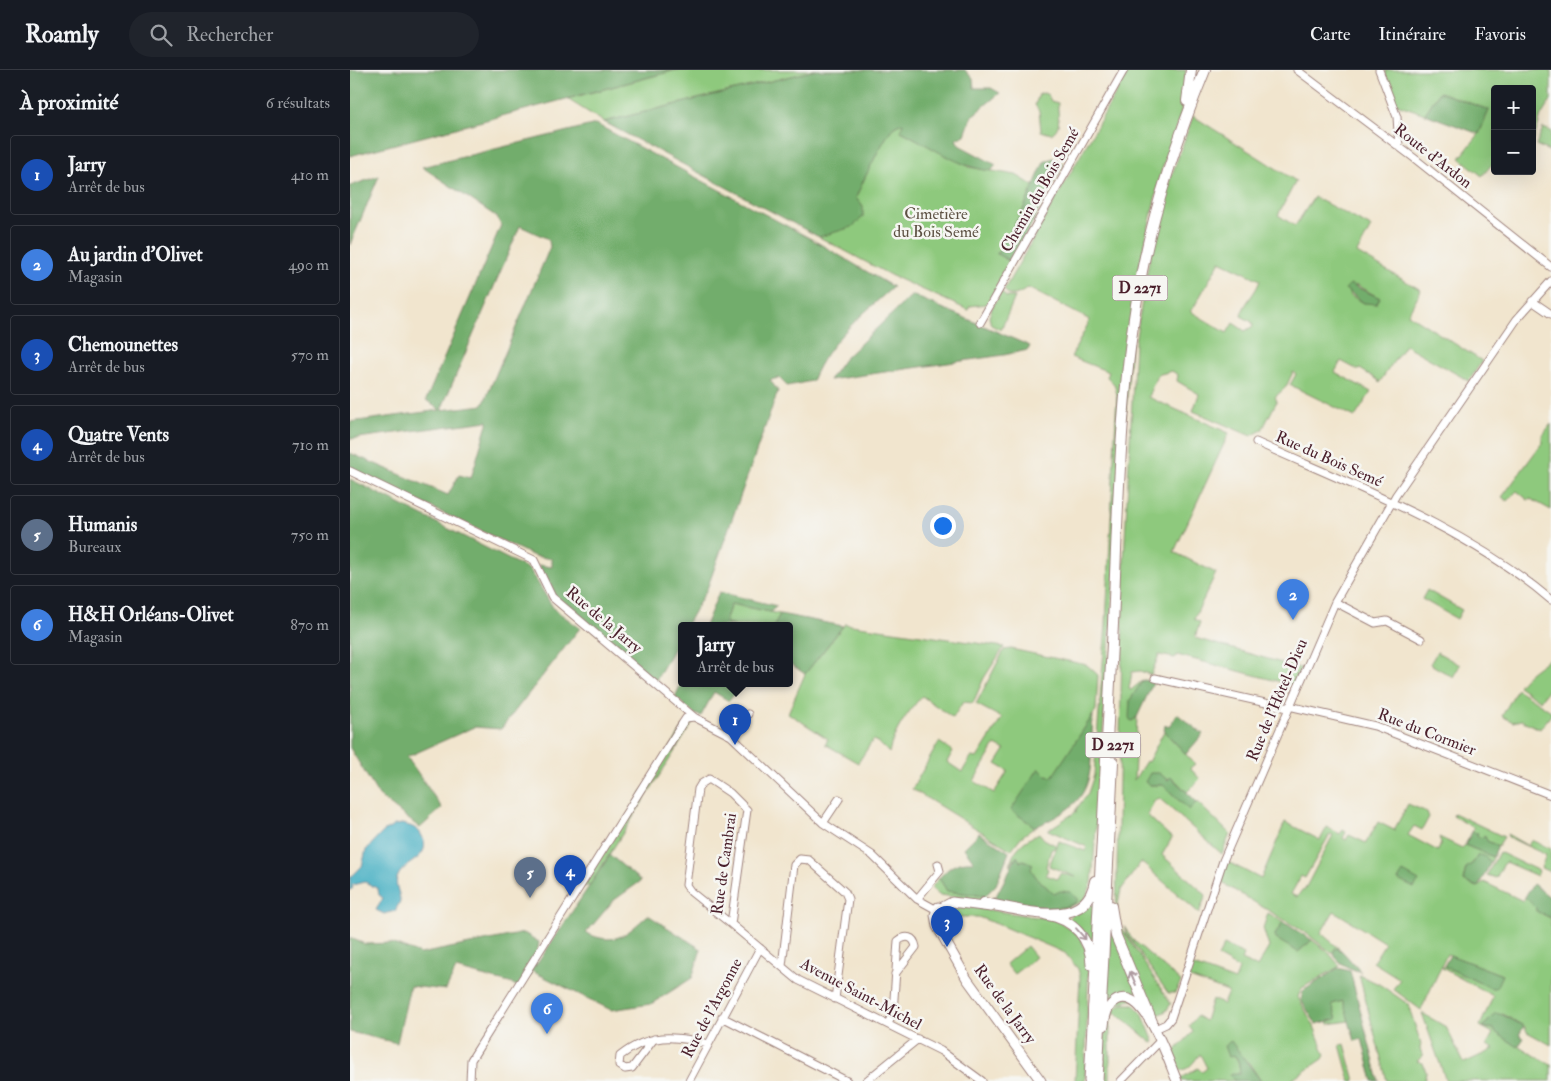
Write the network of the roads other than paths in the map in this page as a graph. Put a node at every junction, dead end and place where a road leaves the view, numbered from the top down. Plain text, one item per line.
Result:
1 (1124, 70) edge
2 (1191, 70) edge
3 (1205, 70) edge
4 (1297, 70) edge
5 (1380, 70) edge
6 (1399, 147) junction
7 (1172, 156) junction
8 (1551, 267) edge
9 (1551, 281) edge
10 (1532, 301) junction
11 (1551, 314) edge
12 (980, 323) dead end
13 (1124, 424) junction
14 (1256, 442) dead end
15 (350, 471) edge
16 (1392, 502) junction
17 (1551, 600) edge
18 (1335, 602) junction
19 (1421, 640) dead end
20 (1155, 678) dead end
21 (1289, 707) junction
22 (748, 714) dead end
23 (694, 717) junction
24 (731, 736) junction
25 (1551, 796) edge
26 (839, 799) dead end
27 (823, 823) junction
28 (1110, 834) junction
29 (1102, 843) junction
30 (938, 864) dead end
31 (917, 899) junction
32 (984, 903) joint
33 (937, 910) junction
34 (731, 924) junction
35 (760, 948) junction
36 (782, 966) junction
37 (896, 974) junction
38 (836, 999) junction
39 (1093, 1012) junction
40 (722, 1017) junction
41 (888, 1024) junction
42 (1154, 1026) junction
43 (918, 1039) junction
44 (654, 1040) junction
45 (1160, 1041) junction
46 (708, 1044) junction
47 (1098, 1067) junction
48 (470, 1081) edge
49 (689, 1081) edge
50 (847, 1081) edge
51 (866, 1081) edge
52 (982, 1081) edge
53 (1041, 1081) edge
54 (1089, 1081) edge
55 (1098, 1081) edge
56 (1121, 1081) edge
57 (1177, 1081) edge

1 - 12 street, Chemin du Bois Semé
2 - 7 highway
3 - 7 highway, D 2271
4 - 6 street, Route d'Ardon
5 - 6 street
6 - 8 street, Route d'Ardon
7 - 13 highway, D 2271
9 - 10 street, Rue de l'Hôtel-Dieu
10 - 11 street
10 - 16 street, Rue de l'Hôtel-Dieu
13 - 28 highway, D 2271
13 - 29 highway, D 2271
14 - 16 street, Rue du Bois Semé
15 - 23 street, Rue de la Jarry
16 - 17 street, Rue du Bois Semé
16 - 18 street, Rue de l'Hôtel-Dieu
18 - 19 street
18 - 21 street, Rue de l'Hôtel-Dieu
20 - 21 street, Rue du Cormier
21 - 25 street, Rue du Cormier
21 - 42 street, Rue de l'Hôtel-Dieu
22 - 24 street
23 - 24 street, Rue de la Jarry
23 - 48 street
24 - 27 street, Rue de la Jarry
26 - 27 street
27 - 31 street, Rue de la Jarry
42 -> 28 highway
28 - 47 highway, D 2271
29 - 32 highway
29 - 39 highway, D 2271
30 - 31 street
31 - 33 street, Rue de la Jarry
32 - 33 main road
33 -> 39 main road
33 - 53 main road, Rue de la Jarry
34 - 34 street, Rue de Cambrai
34 - 35 street, Avenue Saint-Michel
35 - 36 street, Avenue Saint-Michel
35 - 40 street, Rue de l'Argonne
36 - 38 street, Avenue Saint-Michel
36 - 38 street
37 - 37 street
37 - 41 street
38 - 41 street, Avenue Saint-Michel
39 - 54 main road, D 2271
40 - 46 street, Rue de l'Argonne
40 - 50 street
41 - 43 street, Avenue Saint-Michel
42 - 45 main road
42 - 47 main road
43 - 51 street
43 - 52 street, Avenue Saint-Michel
44 - 44 street
44 - 46 street
45 - 56 street
45 - 57 main road
46 - 49 street, Rue de l'Argonne
47 - 55 main road, D 2271

